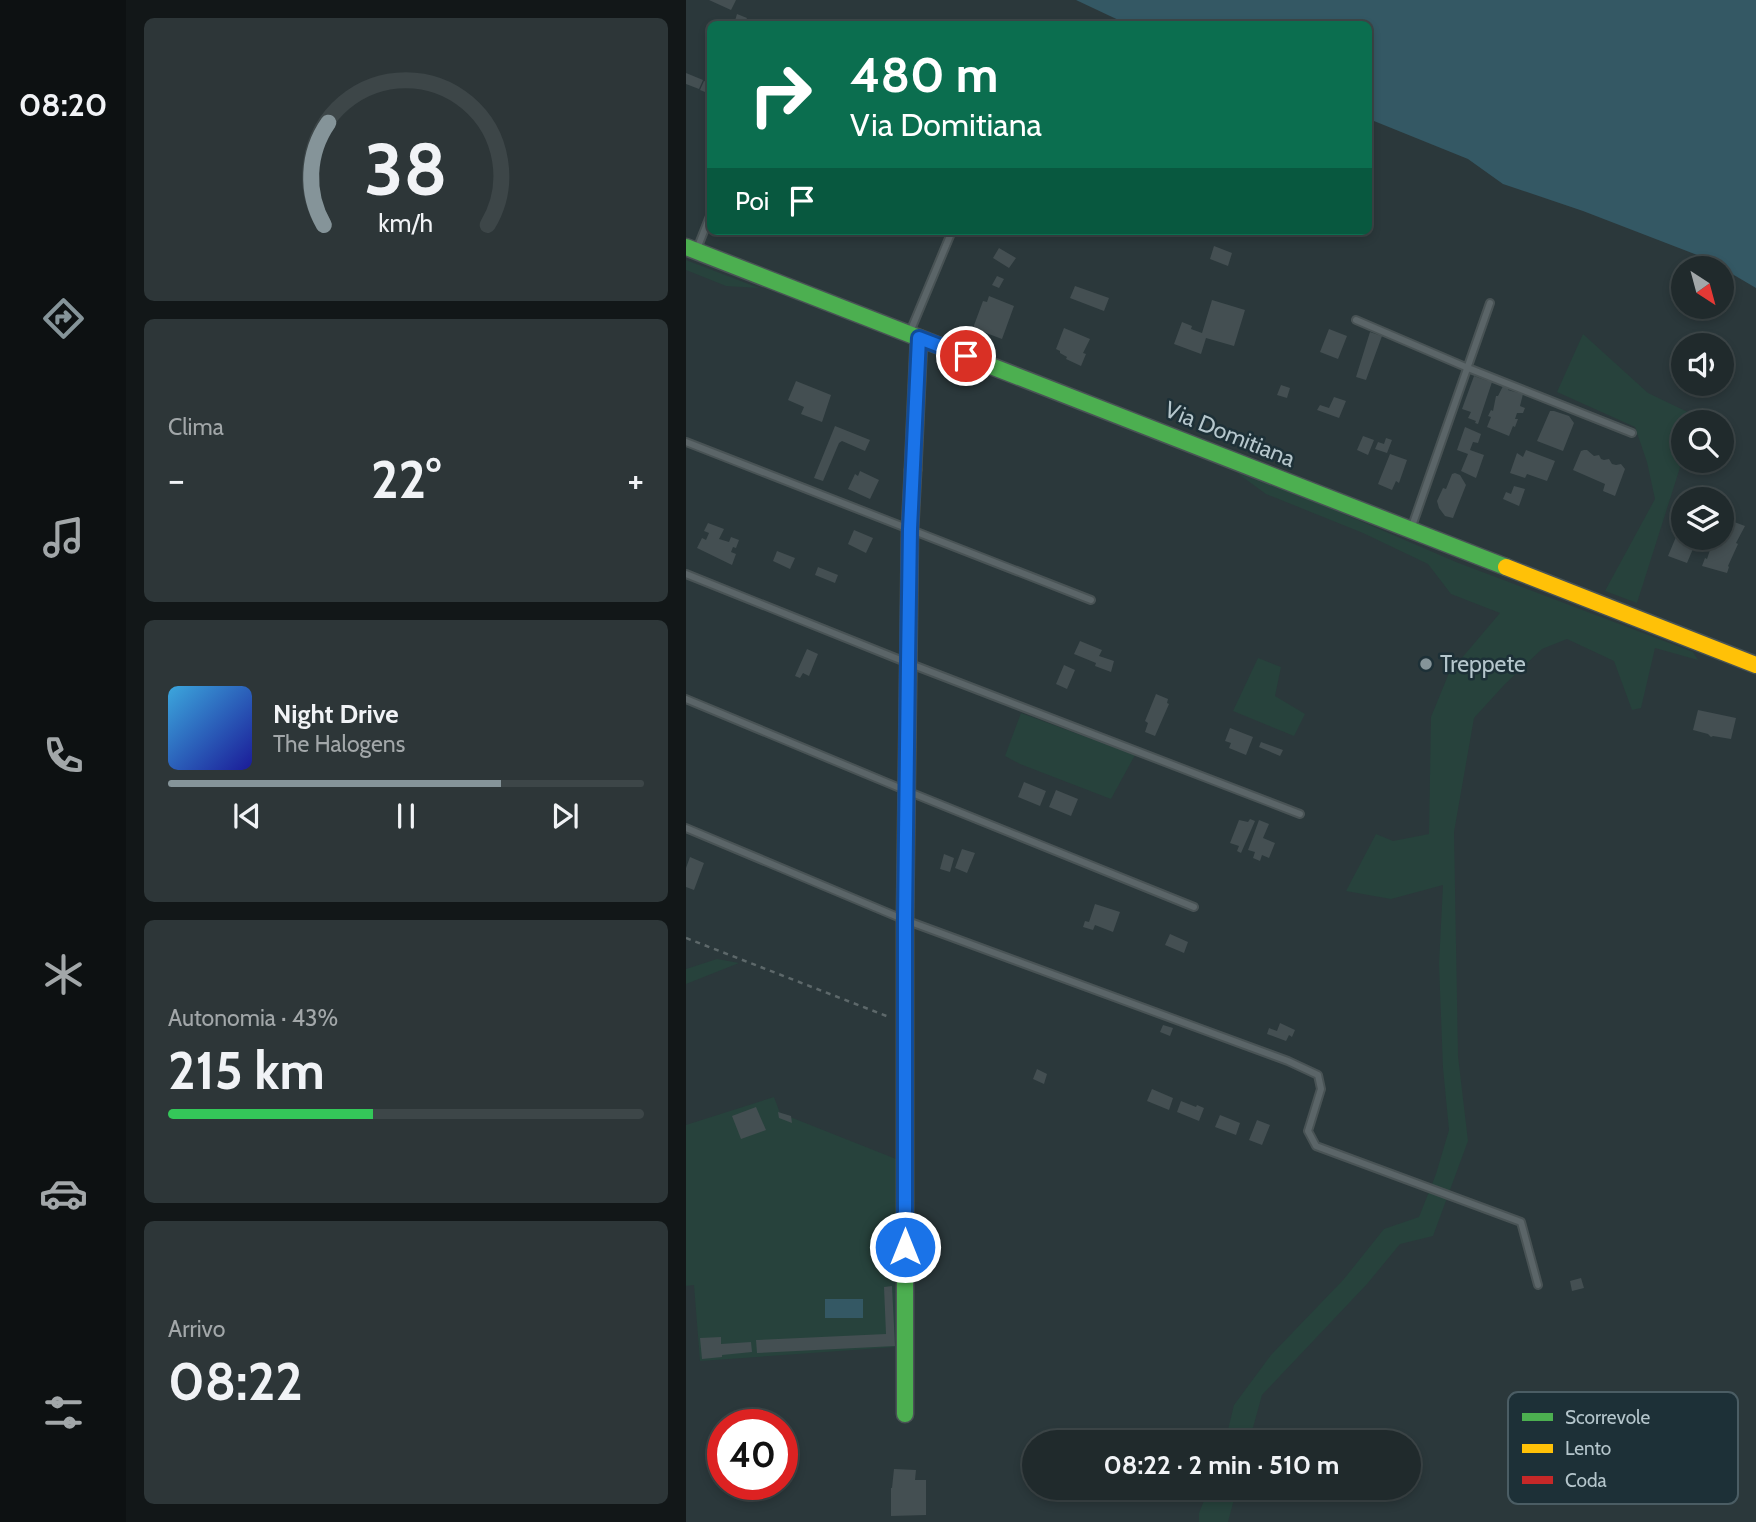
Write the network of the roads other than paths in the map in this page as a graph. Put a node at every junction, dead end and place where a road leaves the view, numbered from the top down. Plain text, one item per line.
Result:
1 (707, 221) edge
2 (951, 235) edge
3 (691, 249) edge
4 (1490, 303) dead end
5 (1356, 320) dead end
6 (914, 336) junction
7 (1468, 368) junction
8 (1632, 433) dead end
9 (686, 442) edge
10 (910, 529) junction
11 (1410, 531) junction
12 (686, 575) edge
13 (1091, 600) dead end
14 (908, 663) junction
15 (1756, 665) edge
16 (686, 698) edge
17 (907, 791) junction
18 (1300, 814) dead end
19 (686, 828) edge
20 (1194, 907) dead end
21 (905, 920) junction
22 (1538, 1285) dead end
23 (905, 1414) dead end

1 - 3 lane
2 - 6 lane
3 - 6 main road, Via Domitiana
4 - 7 lane
5 - 7 lane
6 - 10 main road
6 - 11 main road, Via Domitiana
7 - 8 lane
7 - 11 lane
9 - 10 lane
10 - 13 lane
10 - 14 main road
11 - 15 main road, Via Domitiana
12 - 14 lane
14 - 17 main road
14 - 18 lane
16 - 17 lane
17 - 20 lane
17 - 21 main road
19 - 21 lane
21 - 22 lane
21 - 23 main road

